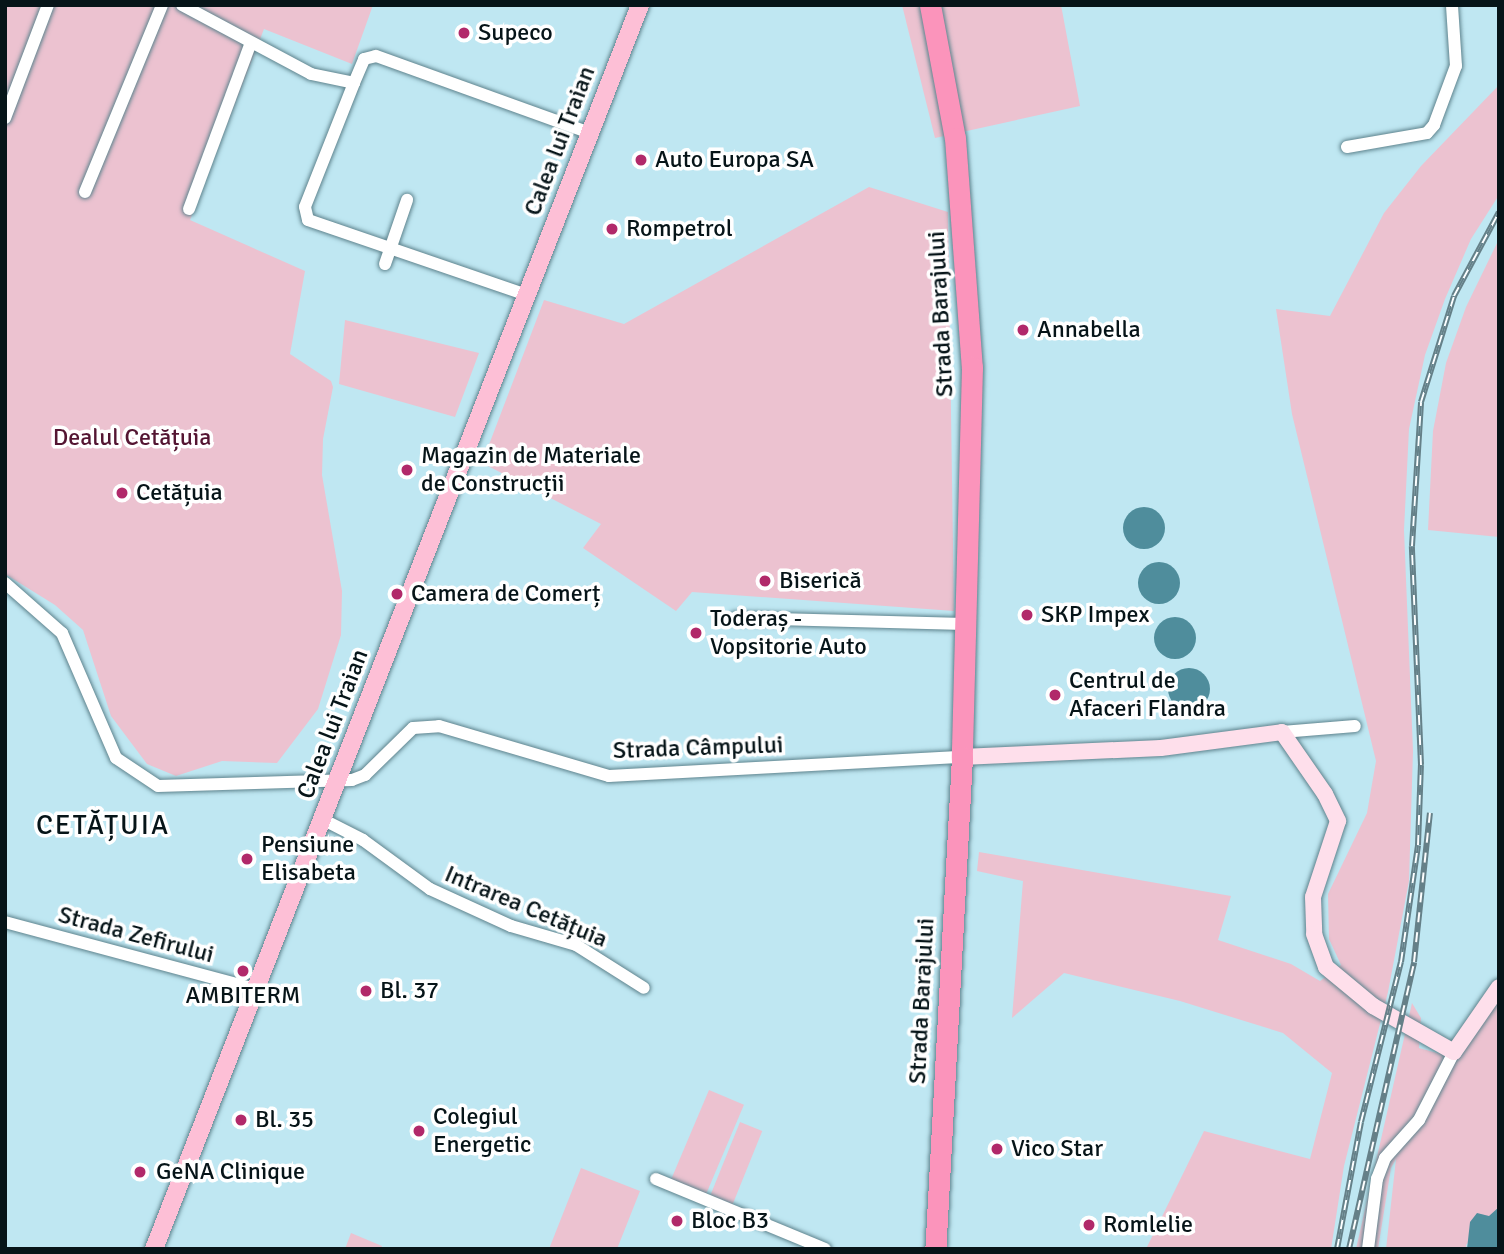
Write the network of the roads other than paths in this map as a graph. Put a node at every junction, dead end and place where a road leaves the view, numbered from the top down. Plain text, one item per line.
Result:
1 (48, 5) edge
2 (162, 5) edge
3 (182, 5) edge
4 (640, 5) edge
5 (930, 5) edge
6 (1451, 5) edge
7 (250, 45) junction
8 (354, 83) junction
9 (5, 118) edge
10 (590, 134) junction
11 (1347, 147) dead end
12 (85, 192) dead end
13 (407, 200) dead end
14 (189, 209) dead end
15 (391, 248) junction
16 (385, 264) dead end
17 (527, 295) junction
18 (5, 583) edge
19 (736, 618) dead end
20 (968, 624) junction
21 (1355, 726) dead end
22 (1282, 732) junction
23 (962, 757) junction
24 (337, 780) junction
25 (322, 819) junction
26 (5, 922) edge
27 (1499, 987) edge
28 (644, 988) dead end
29 (256, 989) junction
30 (1454, 1052) junction
31 (656, 1179) dead end
32 (153, 1249) edge
33 (825, 1249) edge
34 (935, 1249) edge
35 (1368, 1249) edge

1 - 9 street
2 - 12 street
3 - 7 street
4 - 10 main road, Calea lui Traian
5 - 20 highway, Strada Barajului
6 - 11 street
7 - 8 street
7 - 14 street
8 - 10 street
8 - 15 street
10 - 17 main road, Calea lui Traian
13 - 15 street
15 - 16 street
15 - 17 street
17 - 24 main road, Calea lui Traian
18 - 24 street
19 - 20 street
20 - 23 highway, Strada Barajului
21 - 22 street
22 - 23 street
22 - 30 street
23 - 24 street, Strada Câmpului
23 - 34 highway, Strada Barajului
24 - 25 main road, Calea lui Traian
25 - 28 street, Intrarea Cetățuia
25 - 29 main road, Calea lui Traian
26 - 29 street, Strada Zefirului
27 - 30 street
29 - 32 main road, Calea lui Traian
30 - 35 street
31 - 33 street

